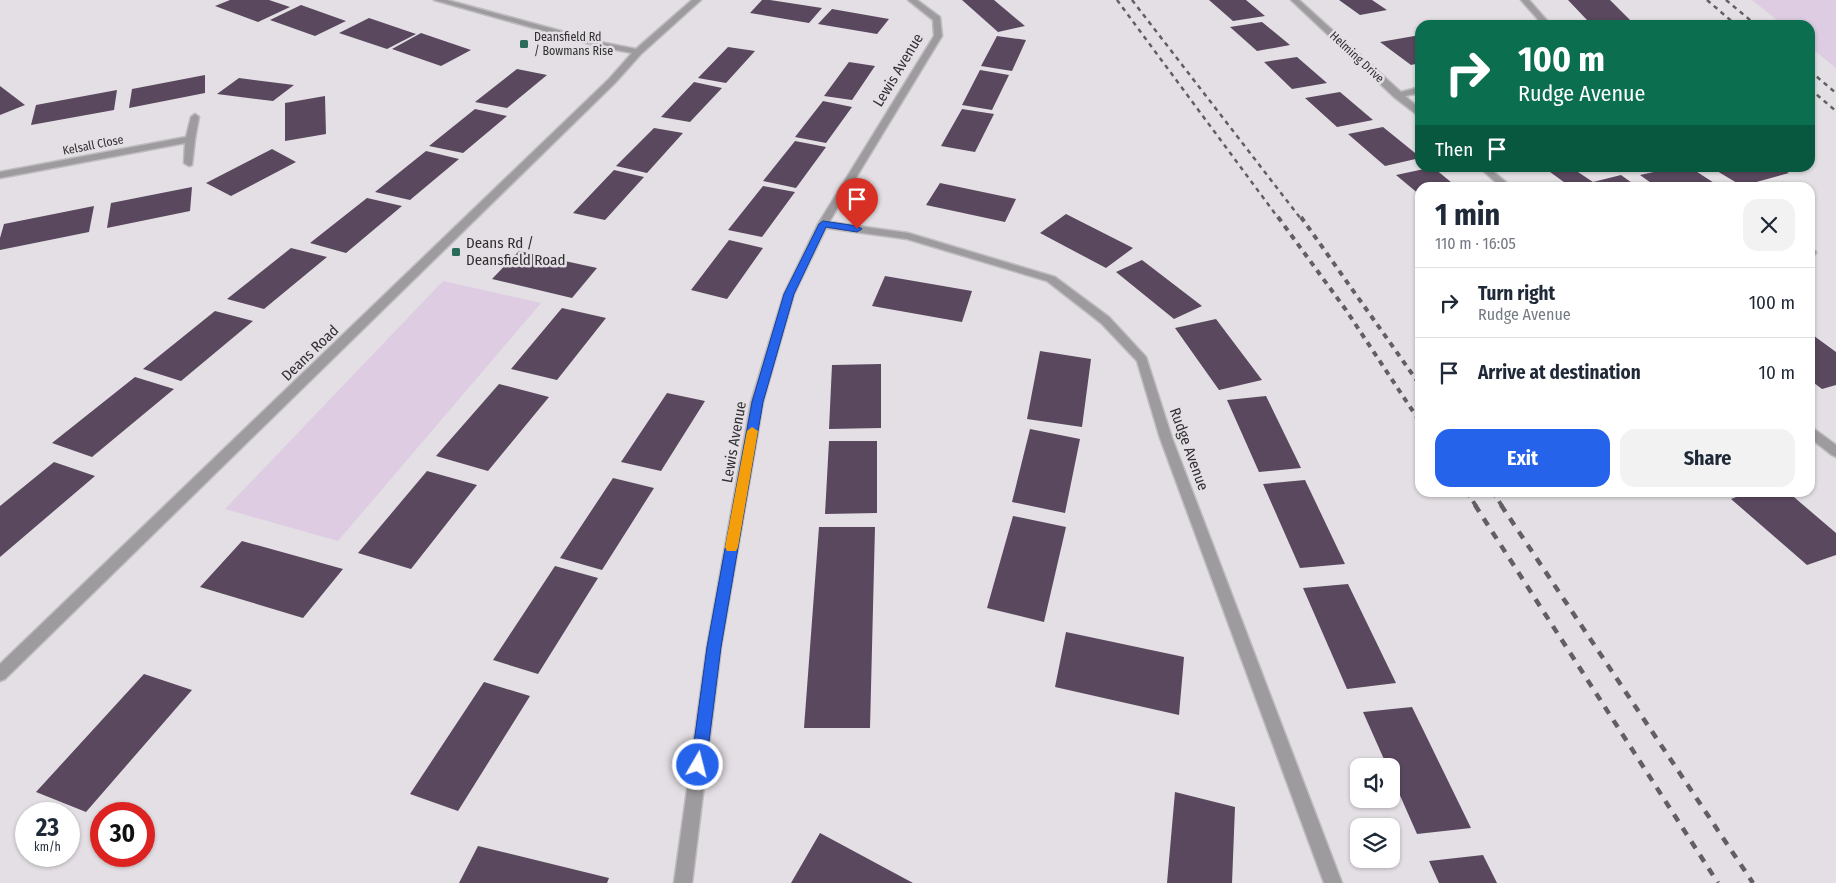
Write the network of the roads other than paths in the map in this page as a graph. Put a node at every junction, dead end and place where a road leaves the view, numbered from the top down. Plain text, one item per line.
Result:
1 (438, 0) edge
2 (696, 0) edge
3 (912, 0) edge
4 (1295, 0) edge
5 (1525, 0) edge
6 (1542, 20) edge
7 (638, 52) junction
8 (1415, 91) edge
9 (1397, 95) junction
10 (1415, 110) edge
11 (195, 117) dead end
12 (190, 139) junction
13 (189, 163) dead end
14 (1489, 172) edge
15 (0, 175) edge
16 (1501, 182) edge
17 (823, 224) junction
18 (1815, 435) edge
19 (1836, 452) edge
20 (0, 674) edge
21 (683, 883) edge
22 (1333, 883) edge

1 - 7 street
2 - 7 street, Deans Road
3 - 17 street, Lewis Avenue
4 - 9 street, Helming Drive
5 - 6 street
7 - 20 street, Deans Road
8 - 9 street
9 - 10 street, Helming Drive
11 - 12 street
12 - 13 street
12 - 15 street, Kelsall Close
14 - 16 street
17 - 21 street, Lewis Avenue
17 - 22 street, Rudge Avenue
18 - 19 street

